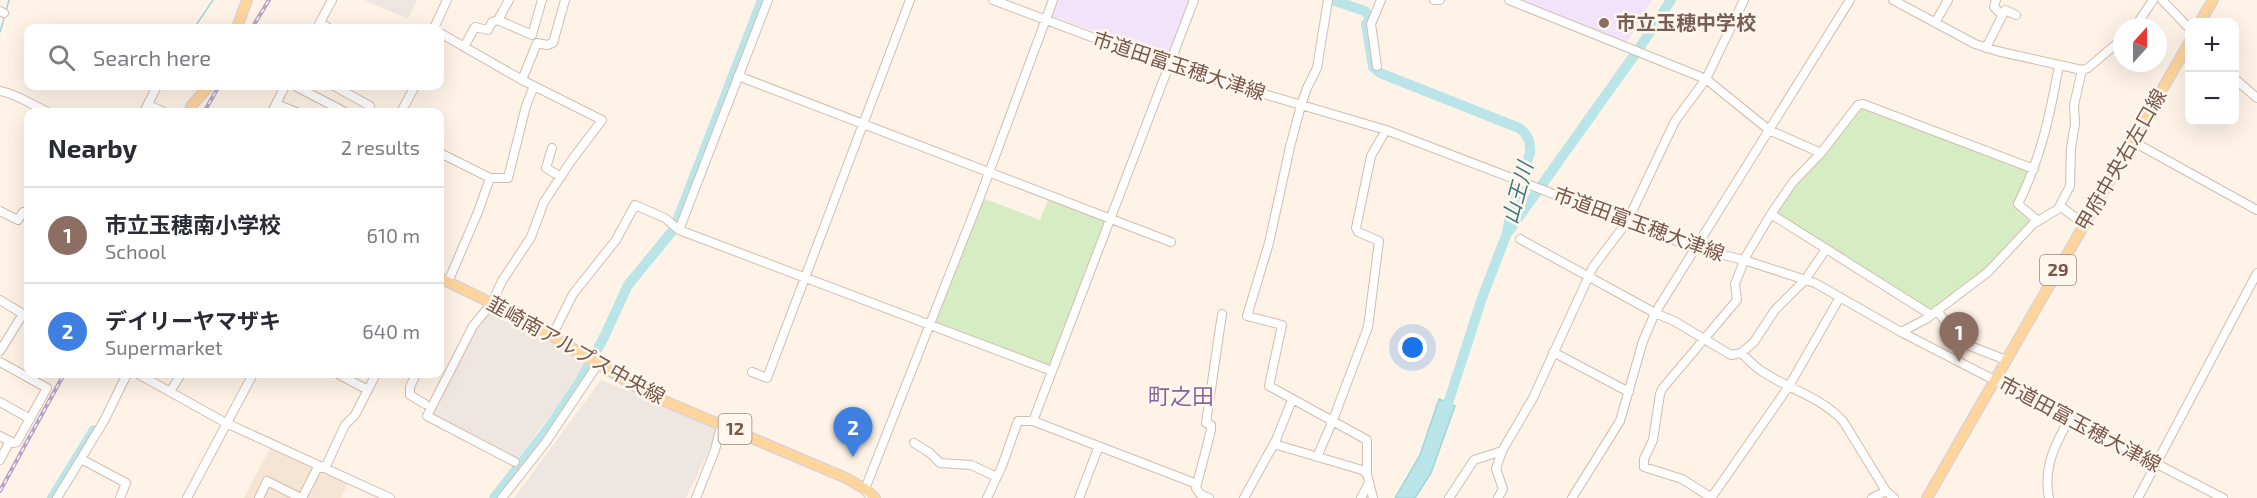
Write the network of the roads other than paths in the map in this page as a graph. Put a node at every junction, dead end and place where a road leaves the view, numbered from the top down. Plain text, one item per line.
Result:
1 (247, 0) edge
2 (332, 0) edge
3 (447, 0) edge
4 (509, 0) edge
5 (542, 0) edge
6 (565, 0) edge
7 (768, 0) edge
8 (910, 0) edge
9 (993, 0) edge
10 (1053, 0) edge
11 (1194, 0) edge
12 (1328, 0) edge
13 (1381, 0) edge
14 (1434, 0) edge
15 (1440, 0) edge
16 (1509, 0) edge
17 (1744, 0) edge
18 (1850, 0) edge
19 (1893, 0) edge
20 (1948, 0) edge
21 (1996, 0) edge
22 (2153, 0) edge
23 (2162, 0) edge
24 (2213, 0) edge
25 (2002, 15) junction
26 (2016, 15) dead end
27 (2141, 18) edge
28 (2202, 18) edge
29 (498, 20) junction
30 (1046, 20) junction
31 (1935, 23) junction
32 (238, 24) edge
33 (319, 24) edge
34 (436, 24) edge
35 (2185, 24) edge
36 (444, 38) edge
37 (464, 47) junction
38 (2113, 47) edge
39 (1986, 48) junction
40 (2185, 50) edge
41 (2059, 65) junction
42 (1169, 66) junction
43 (1377, 66) dead end
44 (2082, 69) junction
45 (738, 76) junction
46 (1706, 79) junction
47 (522, 80) junction
48 (2239, 82) edge
49 (534, 86) junction
50 (155, 90) edge
51 (205, 90) edge
52 (283, 90) edge
53 (304, 90) edge
54 (341, 90) edge
55 (413, 90) edge
56 (0, 91) edge
57 (2257, 98) edge
58 (276, 104) junction
59 (1301, 105) junction
60 (370, 106) dead end
61 (39, 108) edge
62 (146, 108) edge
63 (191, 108) edge
64 (274, 108) edge
65 (286, 108) edge
66 (337, 108) edge
67 (403, 108) edge
68 (863, 124) junction
69 (1386, 130) junction
70 (1769, 130) junction
71 (2132, 141) junction
72 (552, 148) dead end
73 (1821, 153) junction
74 (444, 155) edge
75 (2034, 169) junction
76 (989, 172) junction
77 (561, 177) junction
78 (490, 178) junction
79 (2060, 206) junction
80 (2257, 210) edge
81 (0, 211) edge
82 (24, 212) edge
83 (1771, 214) junction
84 (1111, 218) junction
85 (2037, 220) junction
86 (1627, 222) junction
87 (2084, 224) junction
88 (677, 227) junction
89 (1520, 239) dead end
90 (1171, 242) dead end
91 (1695, 248) junction
92 (1826, 249) junction
93 (1744, 260) junction
94 (2257, 273) edge
95 (1588, 276) junction
96 (805, 277) junction
97 (444, 280) edge
98 (1805, 280) junction
99 (1840, 297) junction
100 (0, 300) edge
101 (492, 303) junction
102 (1655, 313) junction
103 (1934, 313) junction
104 (24, 314) edge
105 (1222, 314) dead end
106 (24, 320) edge
107 (929, 324) junction
108 (1901, 332) junction
109 (552, 336) junction
110 (1706, 339) junction
111 (0, 351) edge
112 (1553, 352) junction
113 (1742, 353) junction
114 (2006, 360) junction
115 (594, 361) junction
116 (0, 362) edge
117 (752, 372) dead end
118 (1052, 372) junction
119 (24, 375) edge
120 (29, 378) edge
121 (125, 378) edge
122 (145, 378) edge
123 (179, 378) edge
124 (250, 378) edge
125 (346, 378) edge
126 (374, 378) edge
127 (414, 378) edge
128 (1995, 379) junction
129 (1789, 386) junction
130 (368, 390) junction
131 (170, 392) junction
132 (1629, 392) junction
133 (1292, 400) junction
134 (0, 402) edge
135 (425, 404) dead end
136 (2069, 418) junction
137 (30, 419) junction
138 (1333, 420) junction
139 (1033, 421) junction
140 (226, 423) junction
141 (722, 423) junction
142 (0, 436) edge
143 (10, 441) junction
144 (914, 442) dead end
145 (1274, 444) junction
146 (1099, 446) junction
147 (1502, 451) junction
148 (1317, 457) junction
149 (81, 459) junction
150 (0, 460) edge
151 (515, 462) dead end
152 (2155, 464) junction
153 (323, 466) junction
154 (1367, 474) junction
155 (997, 477) junction
156 (1369, 483) junction
157 (1197, 484) junction
158 (865, 489) junction
159 (1886, 491) junction
160 (57, 498) edge
161 (120, 498) edge
162 (187, 498) edge
163 (259, 498) edge
164 (302, 498) edge
165 (390, 498) edge
166 (502, 498) edge
167 (696, 498) edge
168 (873, 498) edge
169 (987, 498) edge
170 (1078, 498) edge
171 (1209, 498) edge
172 (1244, 498) edge
173 (1361, 498) edge
174 (1373, 498) edge
175 (1449, 498) edge
176 (1498, 498) edge
177 (1572, 498) edge
178 (1712, 498) edge
179 (1872, 498) edge
180 (1894, 498) edge
181 (1927, 498) edge
182 (2049, 498) edge
183 (2138, 498) edge
184 (2223, 498) edge

1 - 32 main road
2 - 33 street
3 - 34 street
4 - 29 street
5 - 29 street
6 - 47 street
7 - 45 street
8 - 68 street
9 - 30 street, 市道田富玉穂大津線
10 - 30 street
11 - 42 street
12 - 59 street
13 - 43 street
14 - 15 street
16 - 46 street
17 - 46 street
18 - 70 street
19 - 31 street
20 - 31 street
21 - 25 street
22 - 27 street
23 - 35 street
24 - 28 main road
25 - 26 street
25 - 39 street
29 - 37 street
30 - 42 street, 市道田富玉穂大津線
30 - 76 street
31 - 39 street
36 - 37 street
37 - 47 street
38 - 44 street
39 - 41 street
40 - 71 main road, 甲府中央右左口線 / 29
41 - 44 street
41 - 75 street
42 - 59 street, 市道田富玉穂大津線
42 - 84 street
44 - 79 street
45 - 68 street
45 - 88 street
46 - 70 street
46 - 86 street
47 - 49 street
48 - 57 street
49 - 77 street
49 - 78 street
50 - 62 street
51 - 63 main road
52 - 58 street
53 - 66 street
54 - 60 street
55 - 67 street
56 - 61 street
58 - 64 street
58 - 65 street
59 - 69 street, 市道田富玉穂大津線
59 - 133 street
68 - 76 street
68 - 96 street
69 - 86 street, 市道田富玉穂大津線
69 - 138 street
70 - 73 street
70 - 91 street
71 - 80 street
71 - 87 main road, 甲府中央右左口線 / 29
72 - 77 street
73 - 75 street
73 - 83 street
74 - 78 street
75 - 85 street
76 - 84 street
76 - 107 street
77 - 101 street
78 - 97 street
79 - 85 street
79 - 87 street
81 - 82 street
83 - 92 street
83 - 93 street
84 - 90 street
84 - 118 street
85 - 103 street
86 - 91 street, 市道田富玉穂大津線
86 - 95 street
87 - 114 main road, 甲府中央右左口線 / 29
88 - 96 street
88 - 109 street
89 - 95 street
91 - 93 street, 市道田富玉穂大津線
91 - 102 street
92 - 98 street
92 - 103 street
93 - 98 street, 市道田富玉穂大津線
93 - 110 street
94 - 152 street
95 - 102 street
95 - 112 street
96 - 107 street
96 - 117 street
97 - 101 main road, 韮崎南アルプス中央線 / 12
98 - 99 street, 市道田富玉穂大津線
98 - 113 street
99 - 108 street, 市道田富玉穂大津線
99 - 129 street
100 - 104 street
101 - 109 main road, 韮崎南アルプス中央線 / 12
101 - 151 street
102 - 110 street
102 - 132 street
103 - 108 street
103 - 114 street
105 - 157 street
106 - 111 street
107 - 118 street
107 - 158 street
108 - 128 street, 市道田富玉穂大津線
109 - 115 main road, 韮崎南アルプス中央線 / 12
110 - 113 street
110 - 178 street
112 - 132 street
112 - 147 street
113 - 129 street
114 - 128 main road, 甲府中央右左口線 / 29
115 - 141 main road, 韮崎南アルプス中央線 / 12
115 - 166 street
116 - 119 street
118 - 139 street
120 - 137 street
121 - 149 street
122 - 131 street
123 - 131 street
124 - 140 street
125 - 130 street
126 - 130 street
127 - 135 street
128 - 136 street, 市道田富玉穂大津線
128 - 181 main road, 甲府中央右左口線 / 29
129 - 159 street
129 - 178 street
130 - 153 street
131 - 140 street
132 - 177 street
133 - 138 street
133 - 145 street
134 - 137 street
136 - 152 street, 市道田富玉穂大津線
136 - 182 street
137 - 143 street
138 - 148 street
138 - 154 street
139 - 146 street
139 - 155 street
140 - 153 street
140 - 162 street
141 - 158 main road, 韮崎南アルプス中央線 / 12
141 - 167 street
142 - 143 street
143 - 150 street
144 - 155 street
145 - 148 street
145 - 172 street
146 - 157 street
146 - 170 street
147 - 175 street
147 - 176 street
148 - 154 street
149 - 160 street
149 - 161 street
152 - 183 street
152 - 184 street, 市道田富玉穂大津線
153 - 164 street
153 - 165 street
154 - 156 street
155 - 169 street
156 - 173 street
156 - 174 street
157 - 171 street
158 - 168 main road, 韮崎南アルプス中央線 / 12
159 - 179 street
159 - 180 street
163 - 164 street

